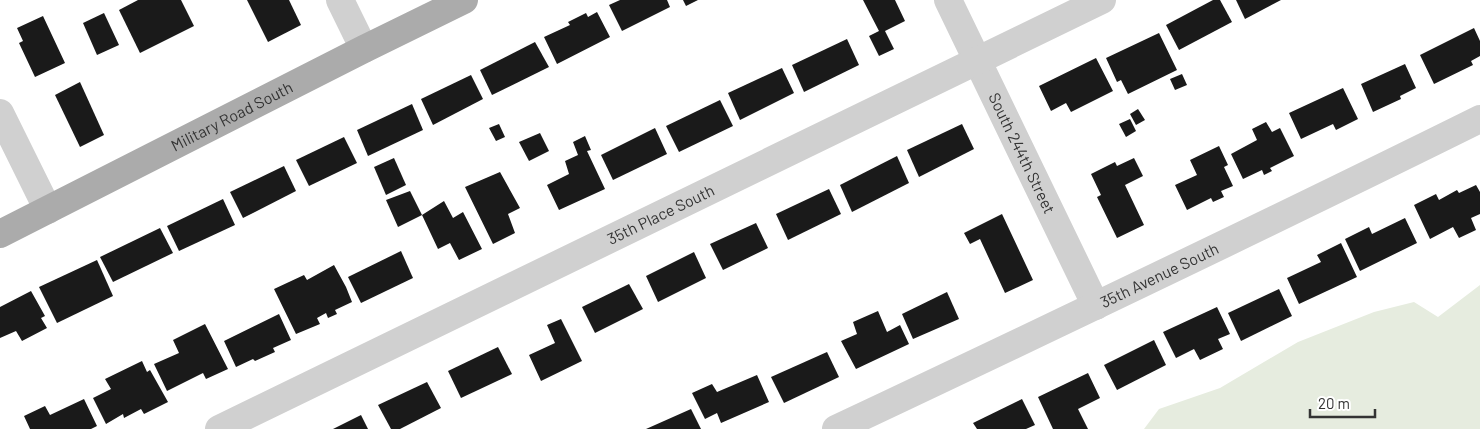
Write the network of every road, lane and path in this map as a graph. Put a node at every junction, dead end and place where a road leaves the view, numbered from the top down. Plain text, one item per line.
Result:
1 (340, 0) edge
2 (464, 0) edge
3 (948, 0) edge
4 (1102, 0) edge
5 (364, 49) junction
6 (977, 61) junction
7 (0, 113) edge
8 (1480, 119) edge
9 (48, 210) junction
10 (0, 234) edge
11 (1096, 306) junction
12 (219, 429) edge
13 (836, 429) edge

1 - 5 street
2 - 5 main road, Military Road South
3 - 6 street, South 244th Street
4 - 6 street, 35th Place South
5 - 9 main road, Military Road South
6 - 11 street, South 244th Street
6 - 12 street, 35th Place South
7 - 9 street
8 - 11 street, 35th Avenue South
9 - 10 main road, Military Road South
11 - 13 street, 35th Avenue South

